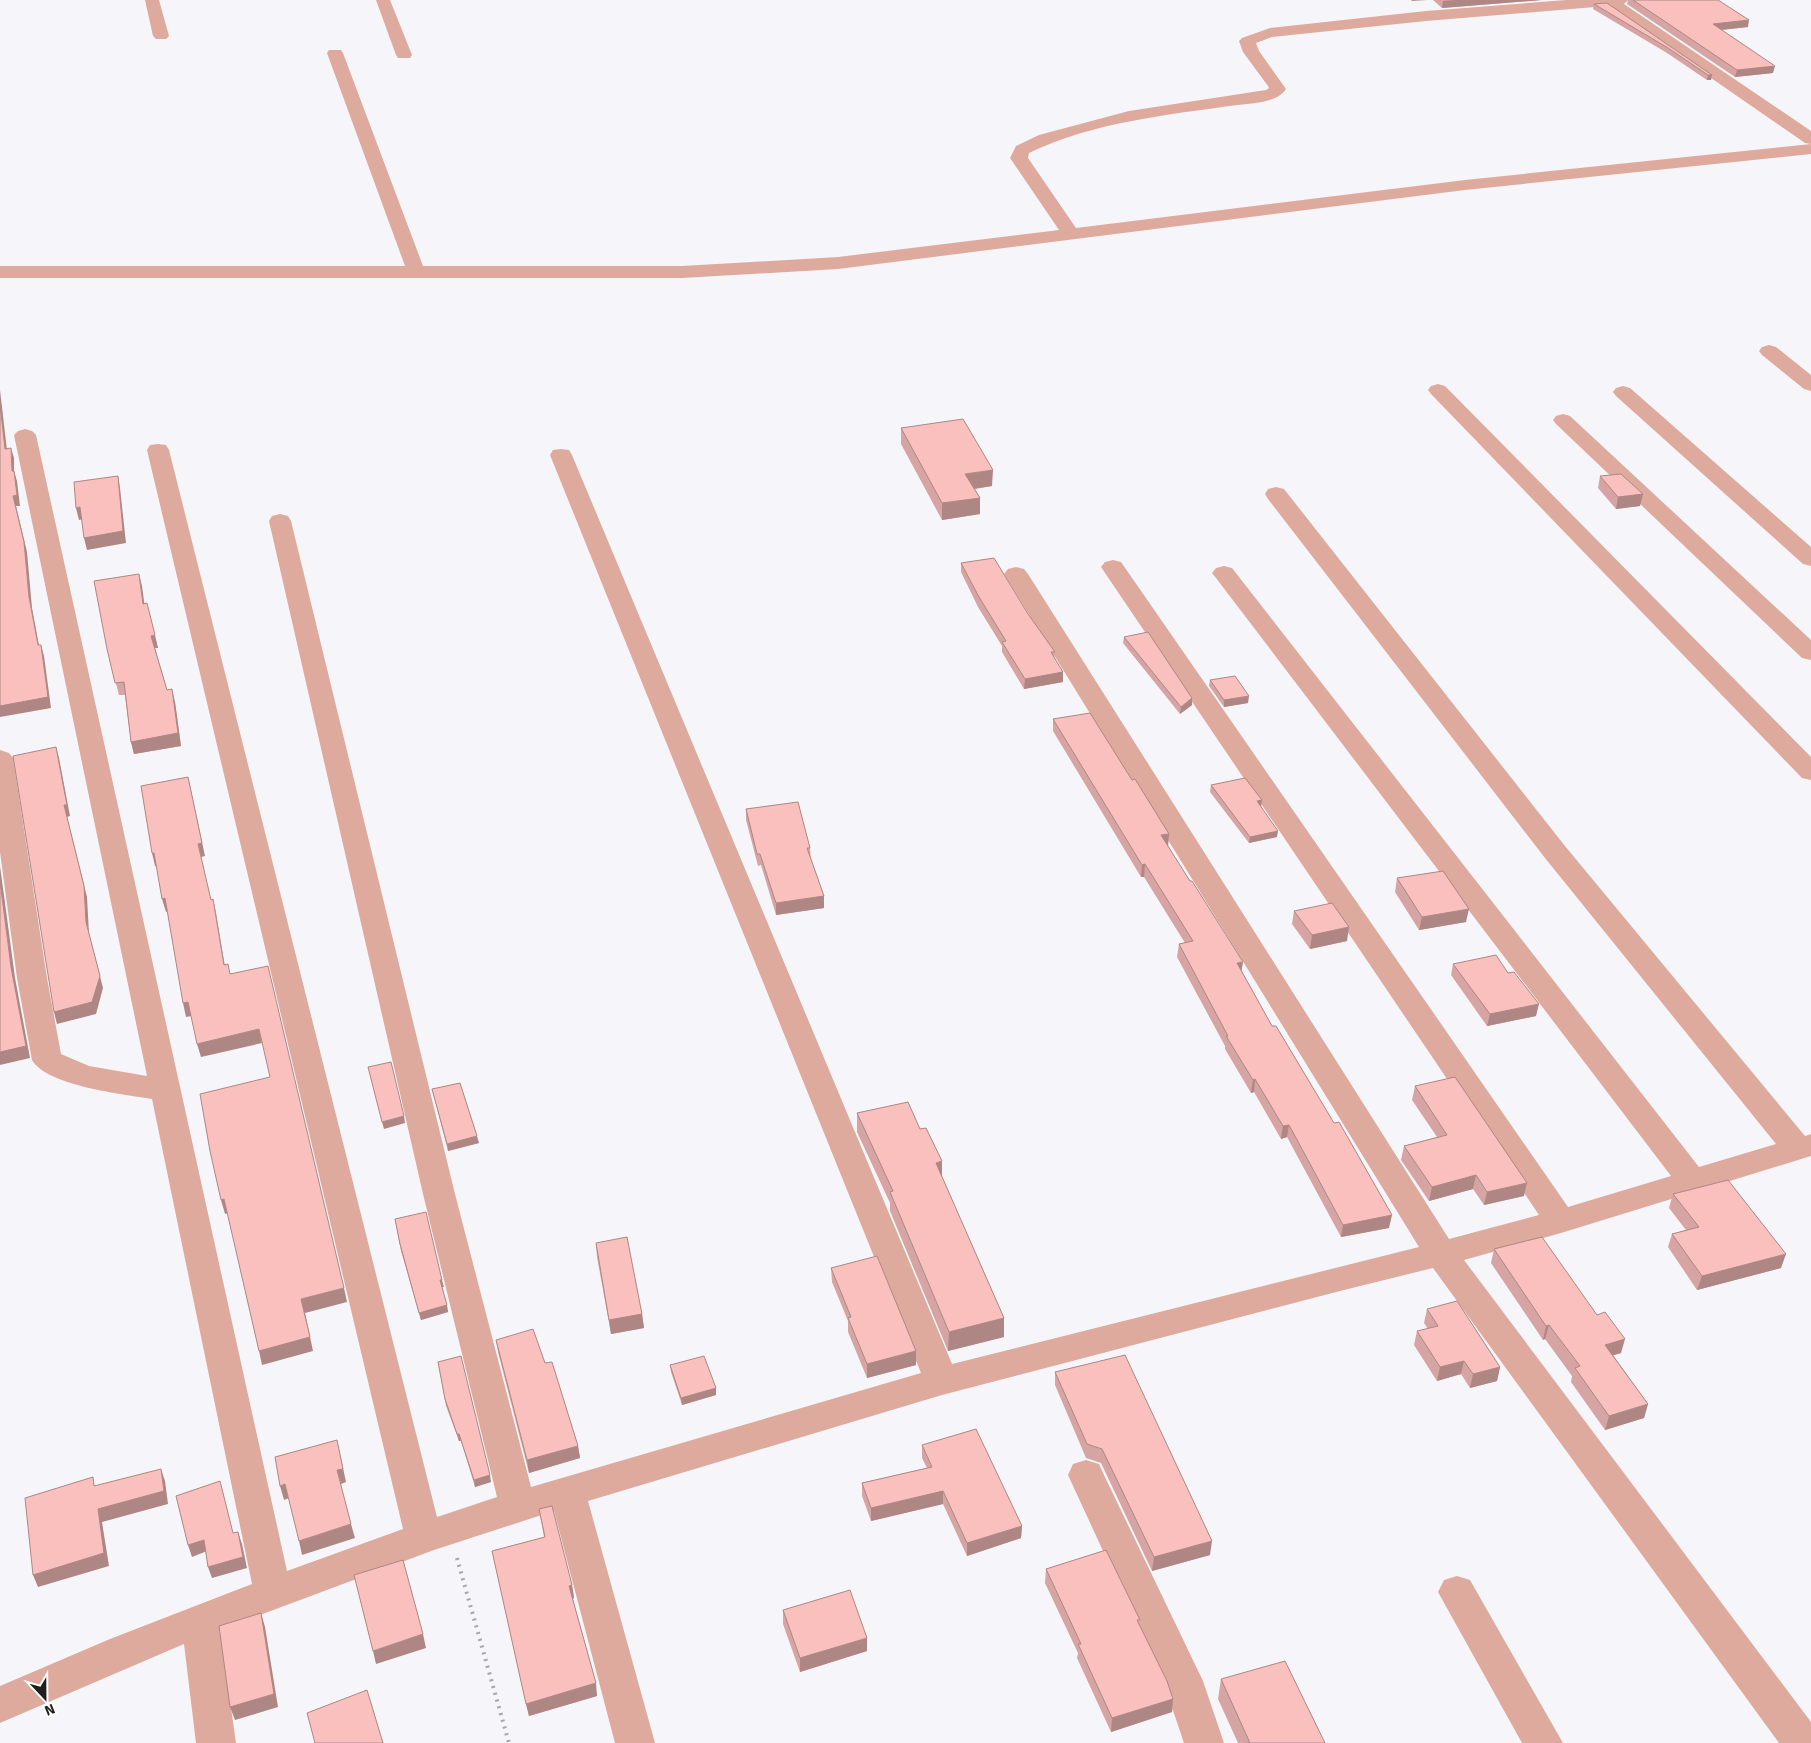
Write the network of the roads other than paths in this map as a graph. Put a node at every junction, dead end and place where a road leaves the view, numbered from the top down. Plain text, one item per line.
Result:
1 (152, 0) edge
2 (383, 0) edge
3 (1613, 0) edge
4 (1557, 2) edge
5 (1494, 5) edge
6 (161, 36) dead end
7 (336, 53) dead end
8 (404, 55) dead end
9 (1811, 139) edge
10 (1811, 149) edge
11 (1072, 235) junction
12 (0, 272) edge
13 (416, 272) junction
14 (1769, 351) dead end
15 (1811, 385) edge
16 (1438, 390) dead end
17 (1623, 392) dead end
18 (1563, 420) dead end
19 (25, 435) dead end
20 (158, 450) dead end
21 (561, 455) dead end
22 (1276, 494) dead end
23 (280, 522) dead end
24 (1811, 559) edge
25 (1113, 567) dead end
26 (1224, 572) dead end
27 (1016, 574) dead end
28 (1811, 653) edge
29 (0, 758) edge
30 (1811, 772) edge
31 (164, 1090) junction
32 (1804, 1147) edge
33 (1692, 1181) junction
34 (1562, 1221) junction
35 (1441, 1254) junction
36 (942, 1382) junction
37 (1086, 1475) dead end
38 (567, 1492) junction
39 (517, 1505) junction
40 (436, 1533) junction
41 (272, 1592) junction
42 (1456, 1592) dead end
43 (200, 1621) junction
44 (1, 1698) edge
45 (216, 1743) edge
46 (635, 1743) edge
47 (1204, 1743) edge
48 (1543, 1743) edge
49 (1803, 1743) edge

1 - 6 street
2 - 8 street
3 - 4 street
3 - 9 street
4 - 5 street
5 - 11 street
7 - 13 street
10 - 11 street
11 - 13 street
12 - 13 street
14 - 15 street
16 - 30 street
17 - 24 street
18 - 28 street
19 - 31 street
20 - 40 street
21 - 36 street
22 - 32 street
23 - 39 street
25 - 34 street
26 - 33 street
27 - 35 street
29 - 31 street
31 - 41 street
32 - 33 street
33 - 34 street
34 - 35 street
35 - 36 street
35 - 49 street
36 - 38 street
37 - 47 street
38 - 39 street
38 - 46 street
39 - 40 street
40 - 41 street
41 - 43 street
42 - 48 street
43 - 44 street
43 - 45 street

